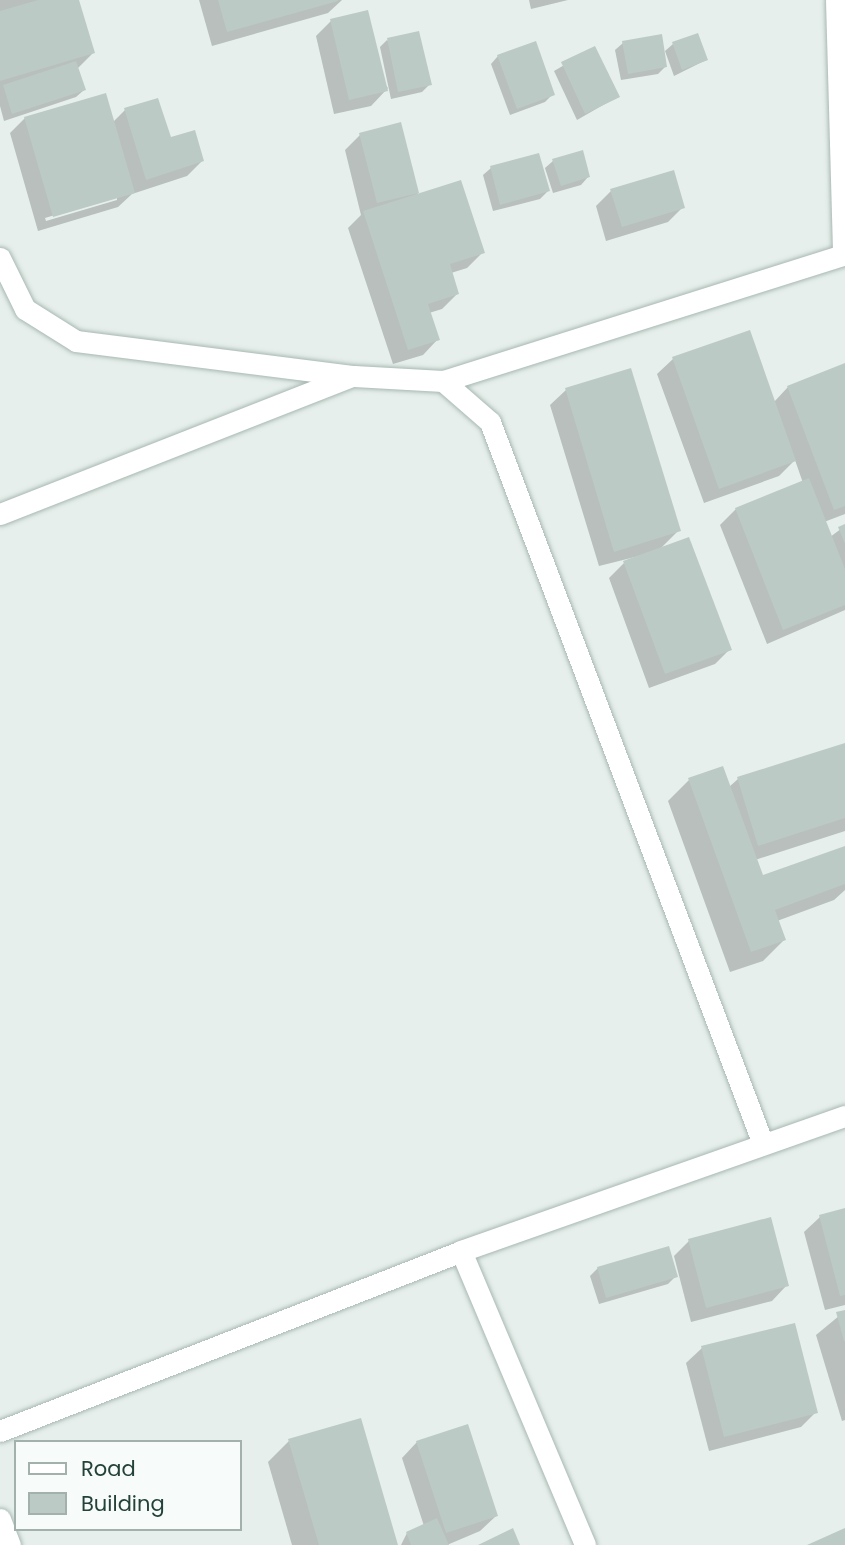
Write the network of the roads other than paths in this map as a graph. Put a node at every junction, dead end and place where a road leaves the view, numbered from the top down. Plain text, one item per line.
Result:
1 (836, 0) edge
2 (844, 254) edge
3 (0, 258) edge
4 (354, 376) junction
5 (443, 381) junction
6 (0, 514) edge
7 (845, 1116) edge
8 (764, 1144) junction
9 (461, 1251) junction
10 (0, 1431) edge
11 (0, 1518) edge
12 (10, 1545) edge
13 (585, 1545) edge

1 - 2 street
2 - 5 street
3 - 4 street
4 - 5 street
4 - 6 street
5 - 8 street
7 - 8 street
8 - 9 street
9 - 10 street
9 - 13 street
11 - 12 street

